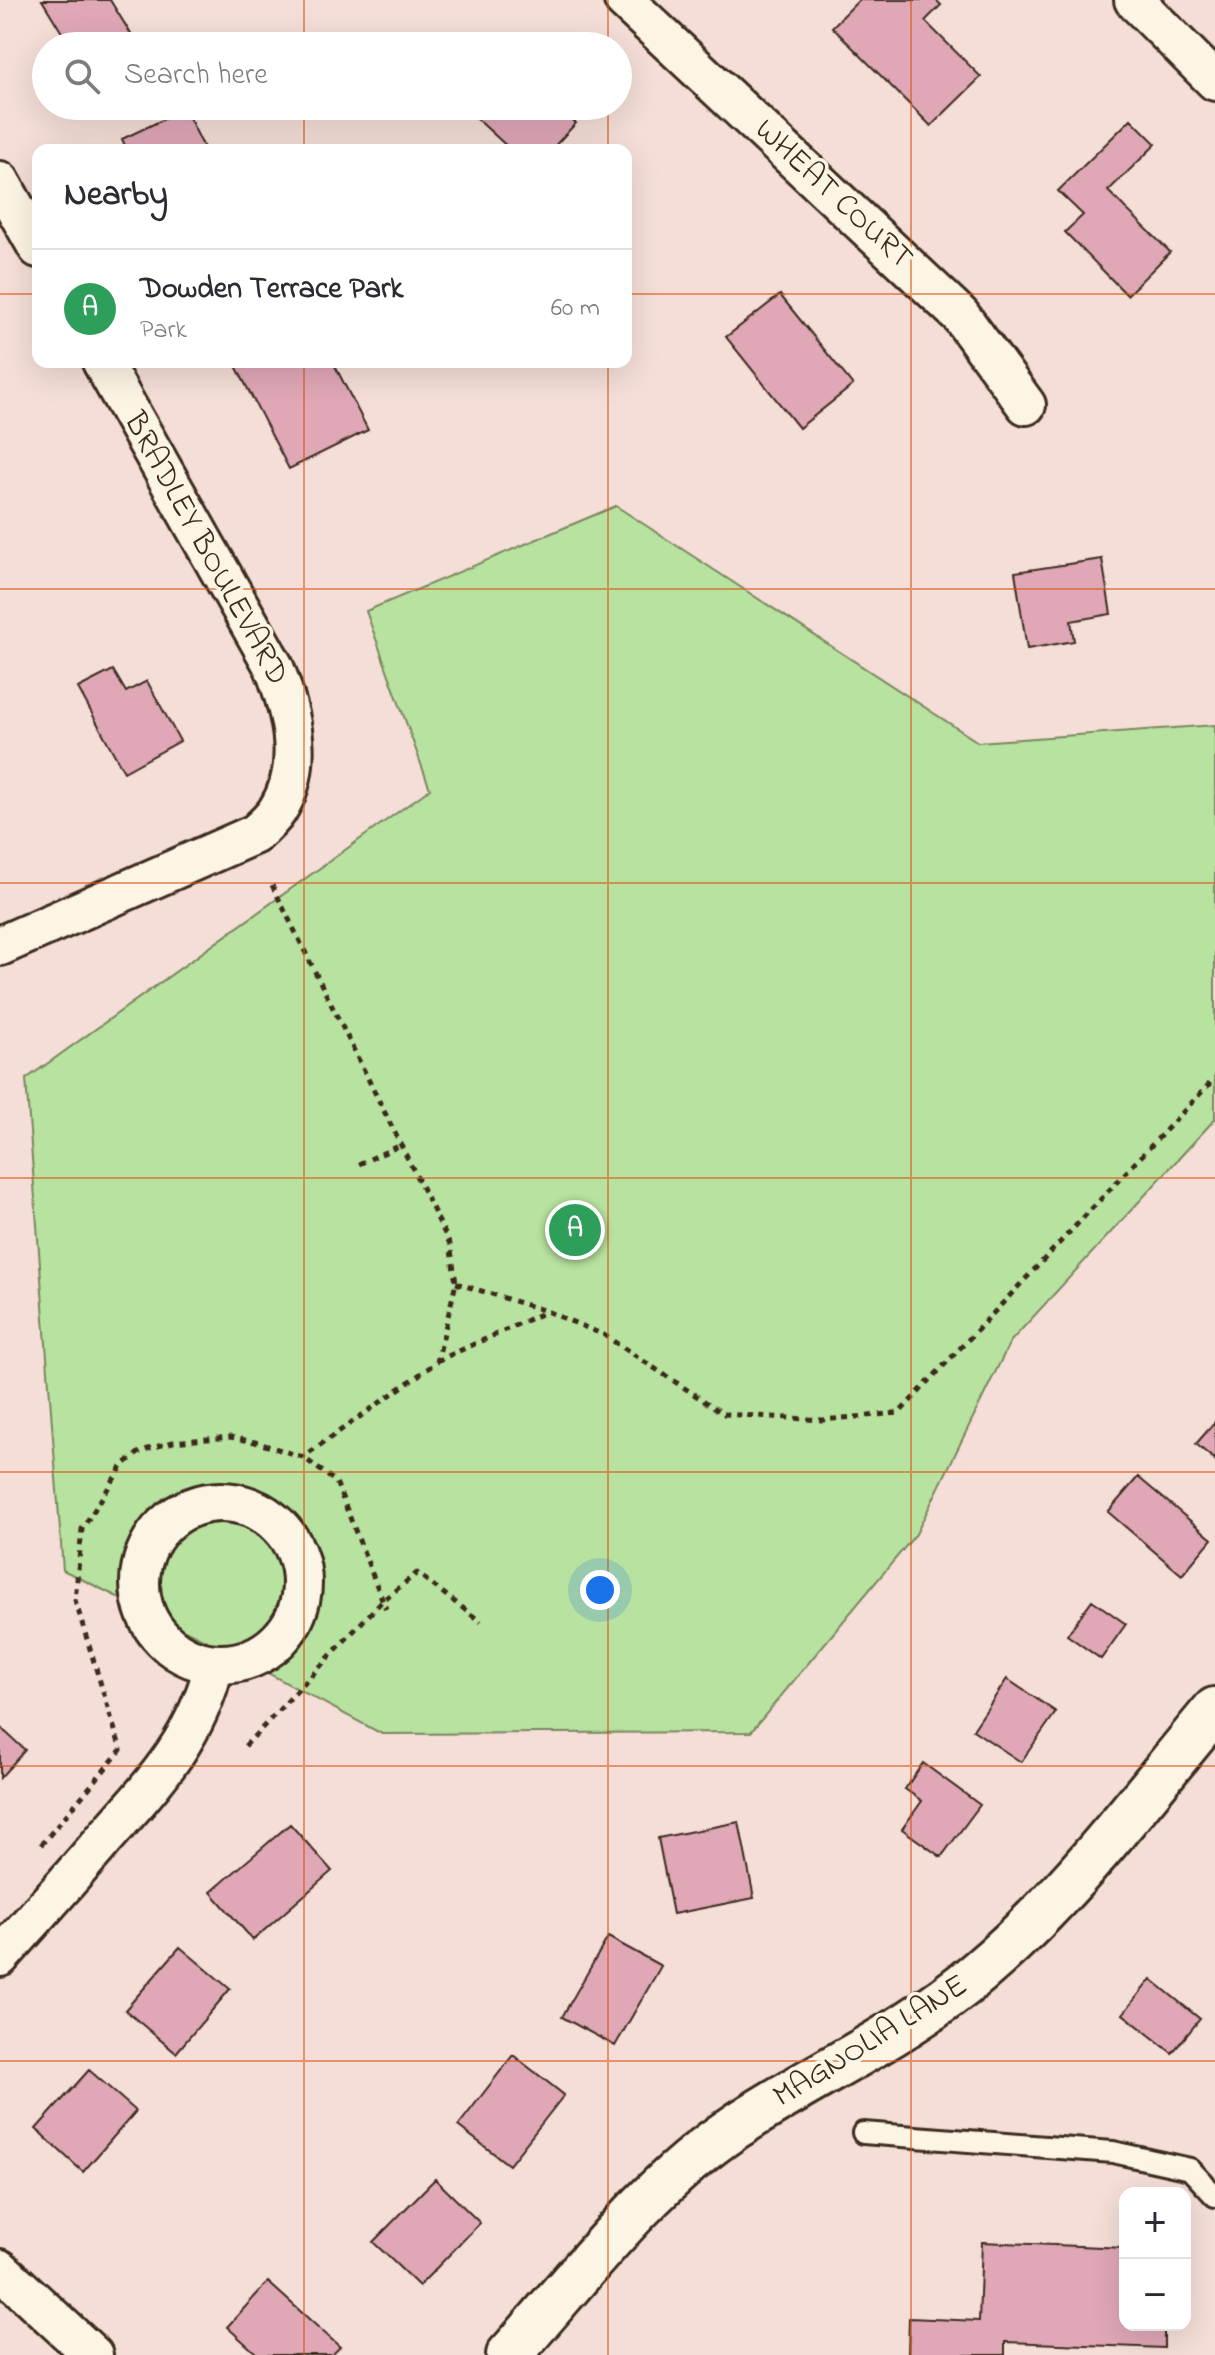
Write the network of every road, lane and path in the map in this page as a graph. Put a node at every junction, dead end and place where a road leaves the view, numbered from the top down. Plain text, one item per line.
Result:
1 (624, 0) edge
2 (1134, 0) edge
3 (1215, 81) edge
4 (0, 181) edge
5 (32, 237) edge
6 (105, 368) edge
7 (1026, 405) dead end
8 (272, 885) dead end
9 (0, 946) edge
10 (1215, 1078) edge
11 (401, 1145) junction
12 (359, 1164) dead end
13 (456, 1283) junction
14 (546, 1311) junction
15 (437, 1362) junction
16 (303, 1457) junction
17 (382, 1601) junction
18 (386, 1609) dead end
19 (481, 1622) dead end
20 (214, 1665) junction
21 (1215, 1710) edge
22 (245, 1746) dead end
23 (40, 1847) dead end
24 (0, 1957) edge
25 (863, 2133) dead end
26 (1215, 2196) edge
27 (0, 2269) edge
28 (93, 2355) edge
29 (509, 2355) edge

1 - 7 street, WHEAT COURT
2 - 3 street
4 - 5 street
6 - 9 street, BRADLEY BOULEVARD
8 - 11 path
10 - 14 path
11 - 12 path
11 - 13 path
13 - 14 path
13 - 15 path
14 - 15 path
15 - 16 path
16 - 17 path
16 - 23 path
17 - 18 path
17 - 19 path
17 - 22 path
20 - 20 street
20 - 24 street
21 - 29 street, MAGNOLIA LANE
25 - 26 lane
27 - 28 street

